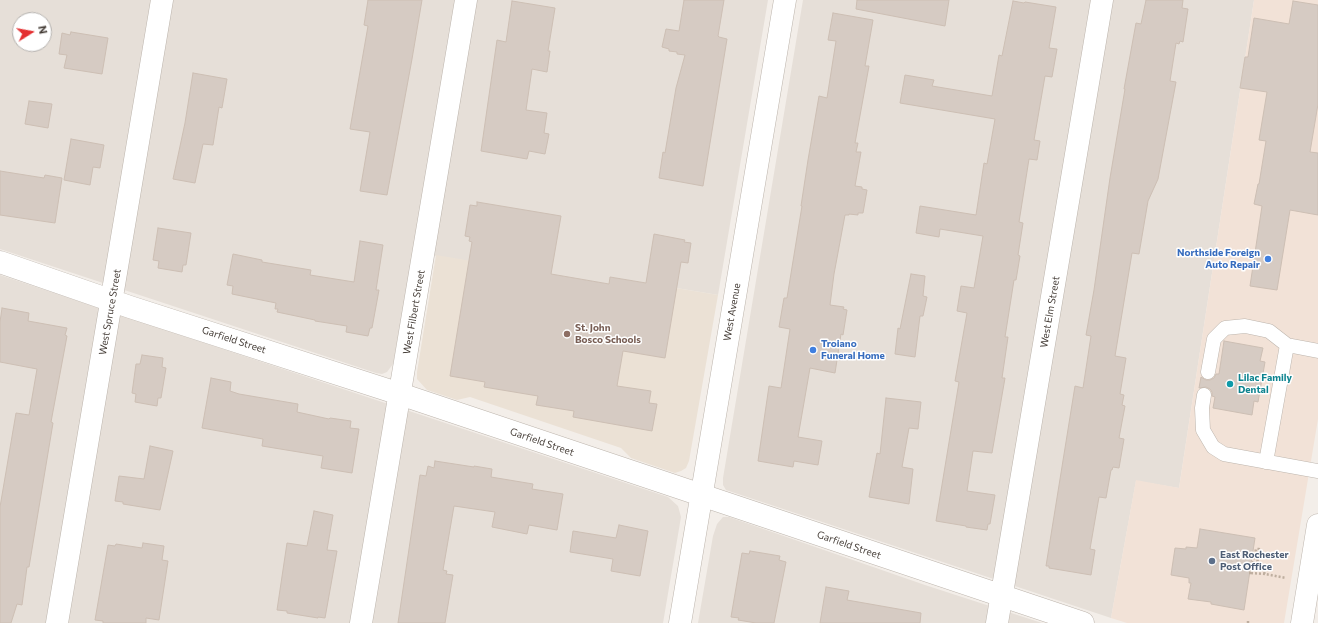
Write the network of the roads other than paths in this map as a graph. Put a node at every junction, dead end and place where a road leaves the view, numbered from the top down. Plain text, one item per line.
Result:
1 (162, 0) edge
2 (466, 0) edge
3 (785, 0) edge
4 (1102, 0) edge
5 (0, 262) edge
6 (112, 300) junction
7 (1287, 345) junction
8 (1318, 351) edge
9 (1208, 372) dead end
10 (400, 394) junction
11 (1204, 395) dead end
12 (1266, 462) junction
13 (1318, 471) edge
14 (702, 495) junction
15 (1318, 525) edge
16 (1002, 596) junction
17 (57, 623) edge
18 (361, 623) edge
19 (680, 623) edge
20 (997, 623) edge
21 (1083, 623) edge
22 (1302, 623) edge

1 - 6 street, West Spruce Street
2 - 10 street, West Filbert Street
3 - 14 street, West Avenue
4 - 16 street, West Elm Street
5 - 6 street, Garfield Street
6 - 10 street, Garfield Street
6 - 17 street, West Spruce Street
7 - 8 lane
7 - 9 lane
7 - 12 lane
10 - 14 street, Garfield Street
10 - 18 street, West Filbert Street
11 - 12 lane
12 - 13 lane
14 - 16 street, Garfield Street
14 - 19 street, West Avenue
15 - 22 street
16 - 20 street, West Elm Street
16 - 21 street, Garfield Street

